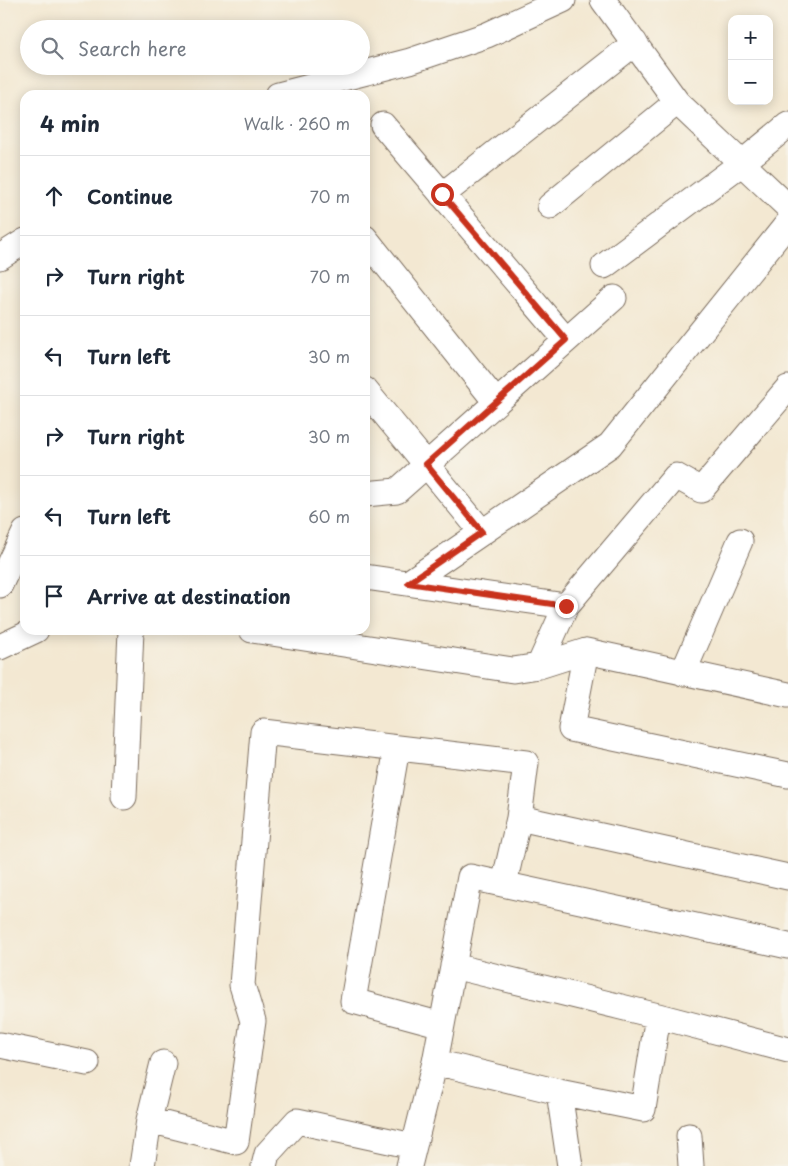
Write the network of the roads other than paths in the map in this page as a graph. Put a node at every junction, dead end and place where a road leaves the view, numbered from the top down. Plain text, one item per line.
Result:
1 (562, 0) edge
2 (603, 0) edge
3 (635, 43) junction
4 (370, 71) edge
5 (356, 75) edge
6 (297, 90) edge
7 (677, 102) junction
8 (383, 125) dead end
9 (788, 125) edge
10 (742, 163) junction
11 (442, 194) junction
12 (550, 206) dead end
13 (788, 207) edge
14 (788, 224) edge
15 (20, 244) edge
16 (370, 244) edge
17 (0, 257) edge
18 (604, 266) dead end
19 (614, 298) dead end
20 (566, 340) junction
21 (788, 388) edge
22 (370, 396) edge
23 (496, 402) junction
24 (426, 464) junction
25 (370, 493) edge
26 (482, 532) junction
27 (740, 540) dead end
28 (20, 543) edge
29 (370, 578) edge
30 (408, 583) junction
31 (0, 585) edge
32 (566, 606) junction
33 (25, 635) edge
34 (131, 635) edge
35 (285, 635) edge
36 (0, 647) edge
37 (586, 651) junction
38 (539, 666) junction
39 (683, 673) junction
40 (788, 695) edge
41 (397, 748) junction
42 (788, 774) edge
43 (124, 797) dead end
44 (519, 818) junction
45 (788, 876) edge
46 (504, 884) junction
47 (788, 946) edge
48 (453, 966) junction
49 (658, 1016) junction
50 (442, 1025) junction
51 (0, 1044) edge
52 (788, 1050) edge
53 (435, 1062) junction
54 (88, 1063) dead end
55 (162, 1063) dead end
56 (559, 1092) junction
57 (149, 1120) junction
58 (688, 1136) dead end
59 (411, 1156) edge
60 (142, 1166) edge
61 (264, 1166) edge
62 (570, 1166) edge
63 (691, 1166) edge

1 - 4 street
2 - 3 street
3 - 7 street
3 - 11 street
5 - 6 street
7 - 10 street
7 - 12 street
8 - 11 street
9 - 10 street
10 - 13 street
10 - 18 street
11 - 20 street
14 - 26 street
15 - 17 street
16 - 23 street
19 - 20 street
20 - 23 street
21 - 32 street
22 - 24 street
23 - 24 street
24 - 25 street
24 - 26 street
26 - 30 street
27 - 39 street
28 - 31 street
29 - 30 street
30 - 32 street
32 - 38 street
33 - 36 street
34 - 43 street
35 - 38 street
37 - 38 street
37 - 39 street
37 - 42 street
39 - 40 street
41 - 44 street
41 - 50 street
41 - 57 street
44 - 45 street
44 - 46 street
46 - 47 street
46 - 48 street
48 - 49 street
48 - 50 street
49 - 52 street
49 - 56 street
50 - 53 street
51 - 54 street
53 - 56 street
53 - 59 street
55 - 57 street
56 - 62 street
57 - 60 street
58 - 63 street
59 - 61 street

